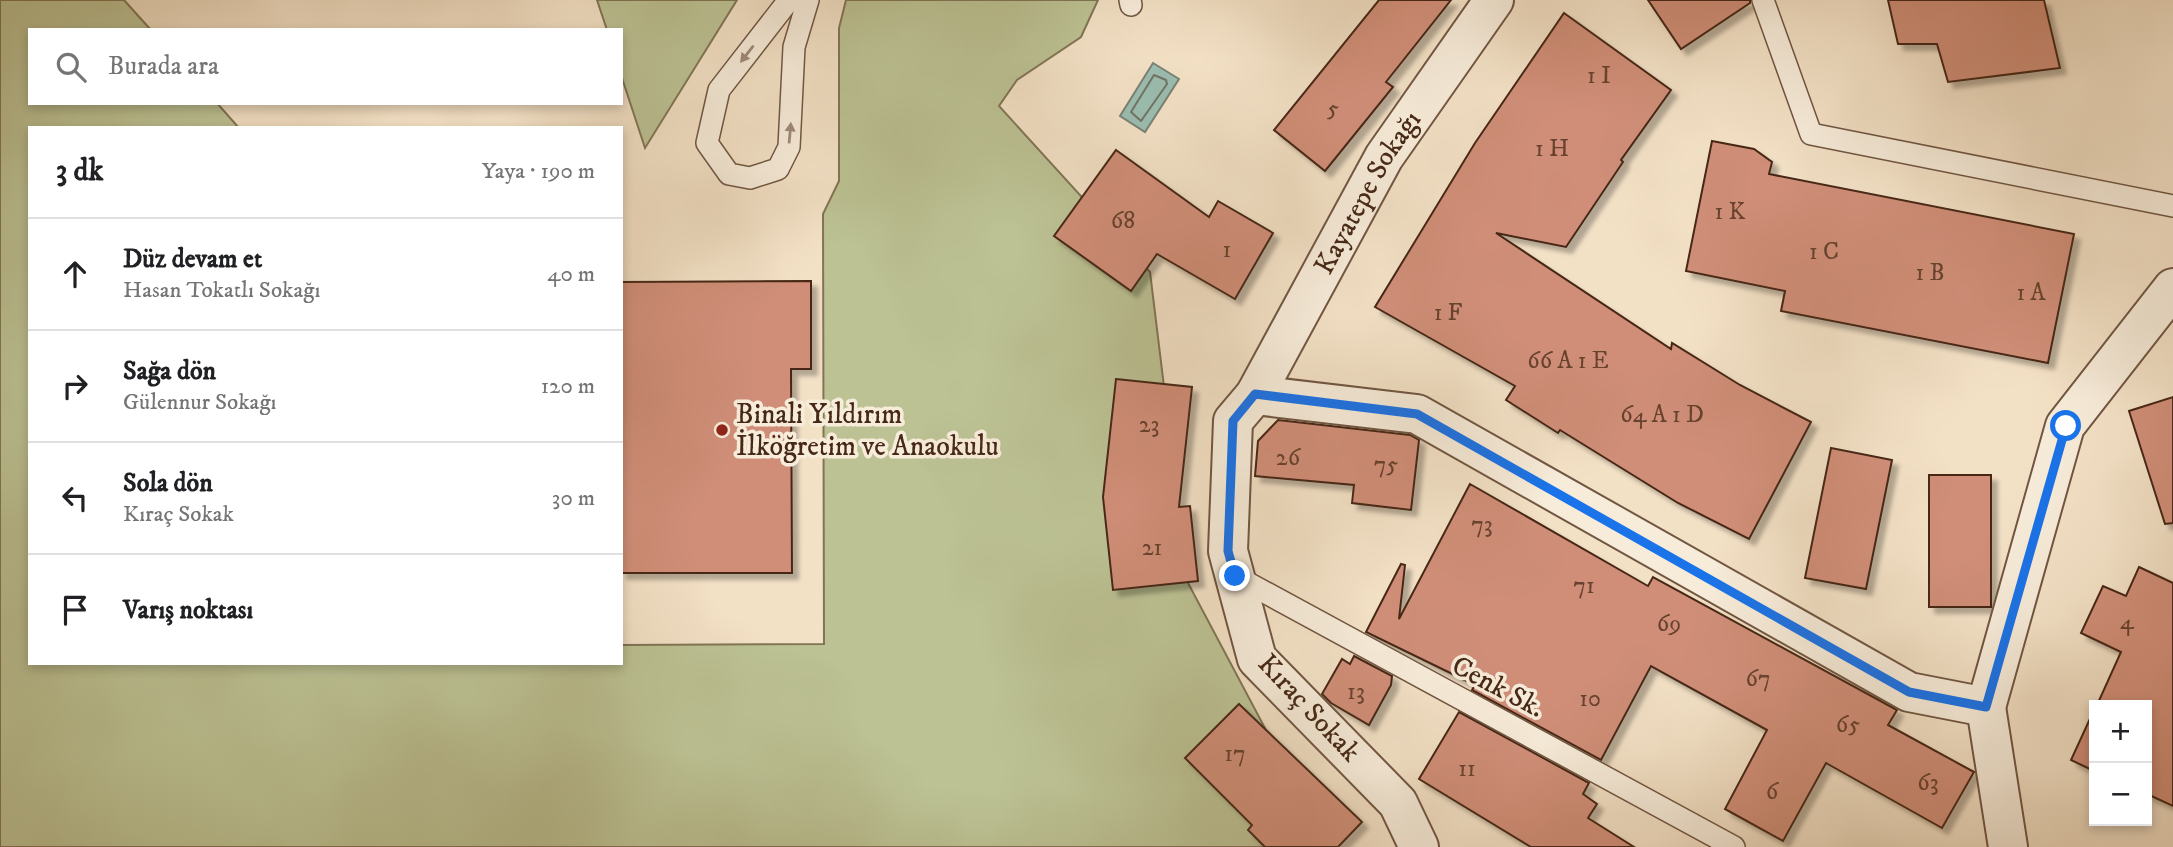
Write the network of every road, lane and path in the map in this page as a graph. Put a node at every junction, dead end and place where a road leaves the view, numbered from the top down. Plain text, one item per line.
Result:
1 (789, 0) edge
2 (808, 0) edge
3 (1494, 0) edge
4 (1763, 0) edge
5 (2173, 206) edge
6 (2173, 288) edge
7 (1255, 394) junction
8 (1235, 576) junction
9 (1986, 707) junction
10 (1419, 847) edge
11 (1734, 847) edge
12 (2008, 847) edge

1 -> 2 lane
3 - 7 street, Kayatepe Sokağı
4 - 5 lane
6 - 9 street
7 - 8 street, Kıraç Sokak
7 - 9 street
8 - 10 street, Kıraç Sokak
8 - 11 lane, Cenk Sk.
9 - 12 street

